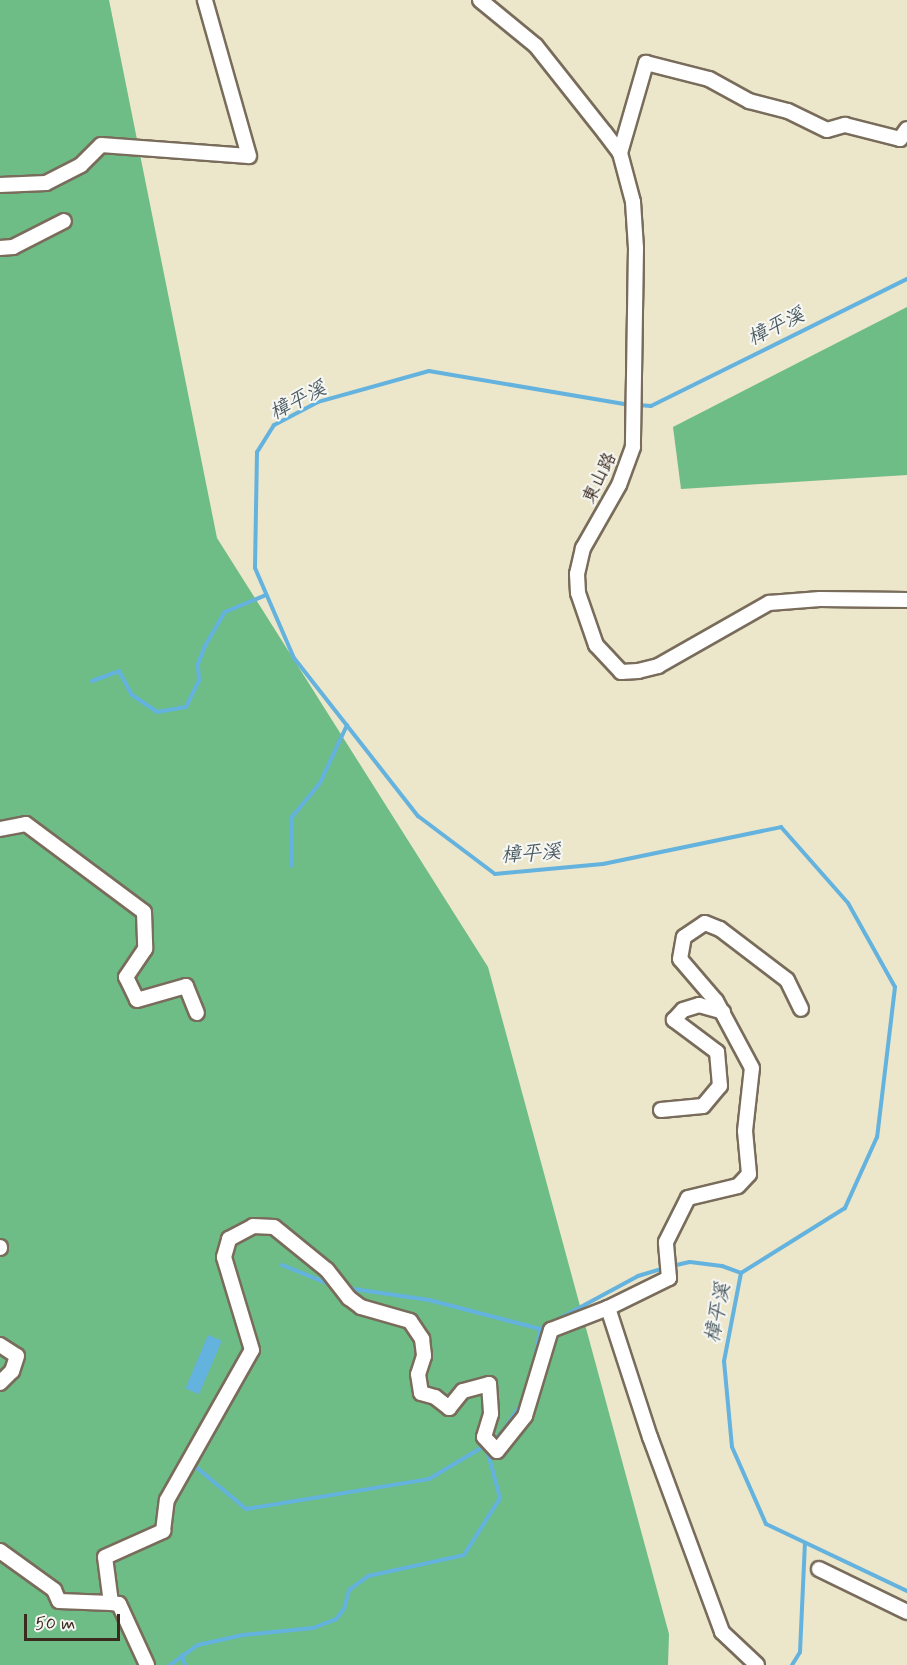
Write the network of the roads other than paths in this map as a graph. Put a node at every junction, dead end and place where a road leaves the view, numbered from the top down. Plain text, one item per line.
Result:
1 (206, 0) edge
2 (480, 0) edge
3 (907, 129) edge
4 (620, 153) junction
5 (0, 185) edge
6 (64, 221) dead end
7 (0, 248) edge
8 (907, 600) edge
9 (0, 829) edge
10 (801, 1009) dead end
11 (723, 1012) junction
12 (197, 1013) dead end
13 (660, 1110) dead end
14 (608, 1308) junction
15 (0, 1345) edge
16 (0, 1383) edge
17 (0, 1551) edge
18 (819, 1569) dead end
19 (111, 1603) junction
20 (907, 1612) edge
21 (147, 1665) edge
22 (757, 1665) edge

1 - 5 street
2 - 4 street, 東山路
3 - 4 street
4 - 8 street, 東山路
6 - 7 street
9 - 12 street
10 - 11 street
11 - 13 street
11 - 14 street
14 - 19 street
14 - 22 street
15 - 16 street
17 - 19 street
18 - 20 street
19 - 21 street

